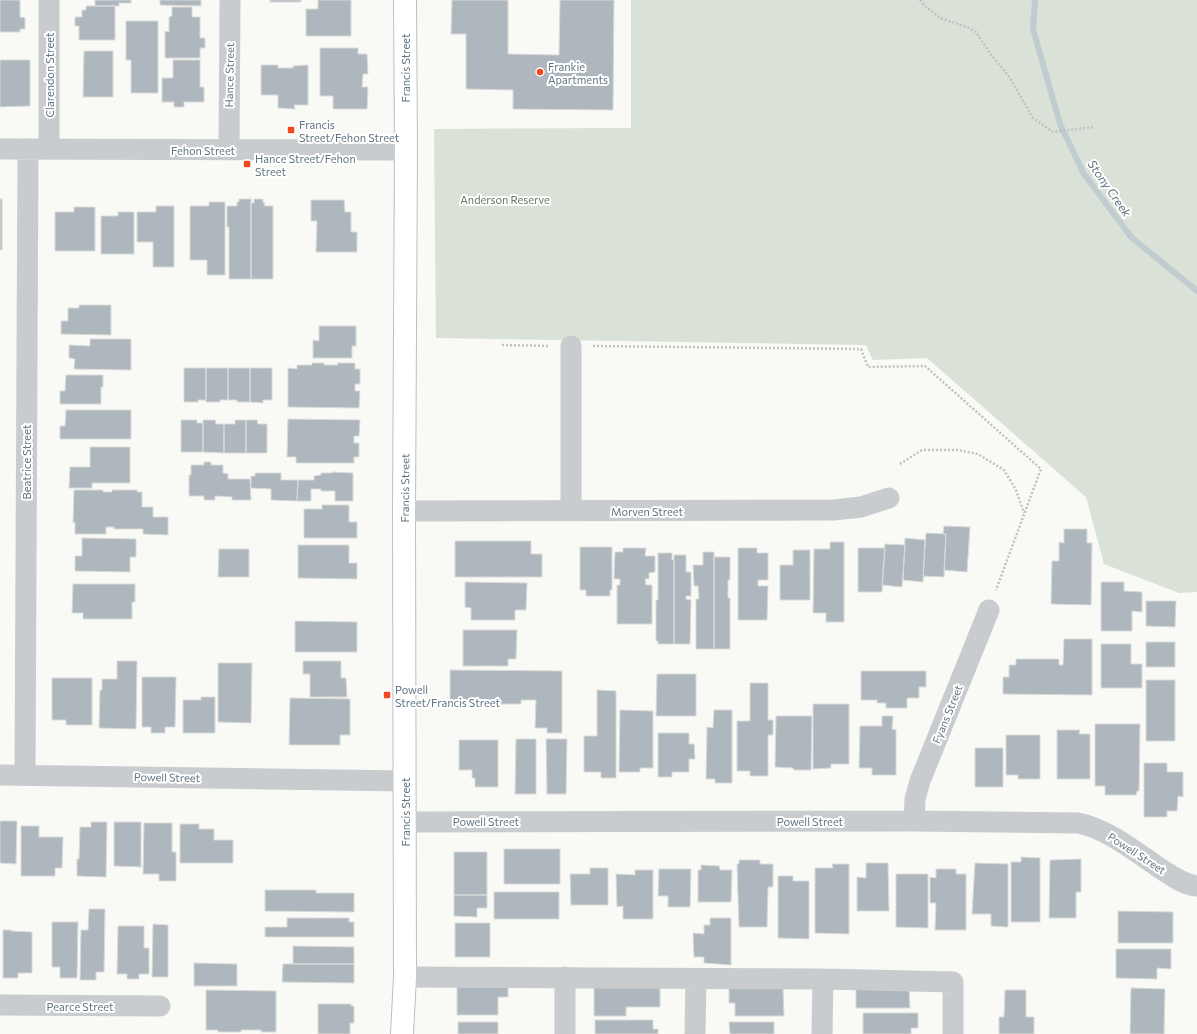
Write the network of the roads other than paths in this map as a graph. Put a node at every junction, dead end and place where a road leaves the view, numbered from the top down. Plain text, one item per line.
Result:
1 (49, 0) edge
2 (230, 0) edge
3 (405, 0) edge
4 (0, 149) edge
5 (28, 149) junction
6 (49, 149) junction
7 (229, 150) junction
8 (406, 150) junction
9 (572, 346) road end
10 (888, 498) dead end
11 (404, 511) junction
12 (571, 511) junction
13 (989, 610) road end
14 (0, 775) edge
15 (25, 775) junction
16 (405, 781) junction
17 (914, 821) junction
18 (405, 822) junction
19 (1197, 886) edge
20 (405, 976) junction
21 (565, 977) junction
22 (696, 979) junction
23 (823, 979) junction
24 (0, 1005) edge
25 (160, 1006) dead end
26 (402, 1034) edge
27 (412, 1034) edge
28 (565, 1034) edge
29 (695, 1034) edge
30 (822, 1034) edge
31 (953, 1034) edge

1 - 6 street, Clarendon Street
2 - 7 street, Hance Street
3 - 8 main road, Francis Street
4 - 5 street, Fehon Street
5 - 6 street, Fehon Street
5 - 15 street, Beatrice Street
6 - 7 street, Fehon Street
7 - 8 street, Fehon Street
8 - 11 main road, Francis Street
9 - 12 street
10 - 12 street, Morven Street
11 - 12 street, Morven Street
11 - 16 main road, Francis Street
13 - 17 street, Fyans Street
14 - 15 street, Powell Street
15 - 16 street, Powell Street
16 - 18 main road, Francis Street
17 - 18 street, Powell Street
17 - 19 street, Powell Street
18 - 20 main road, Francis Street
20 - 21 street
20 - 26 main road, Francis Street
20 - 27 main road, Francis Street
21 - 22 street
21 - 28 street
22 - 23 street
22 - 29 street
23 - 30 street
23 - 31 street
24 - 25 street, Pearce Street

